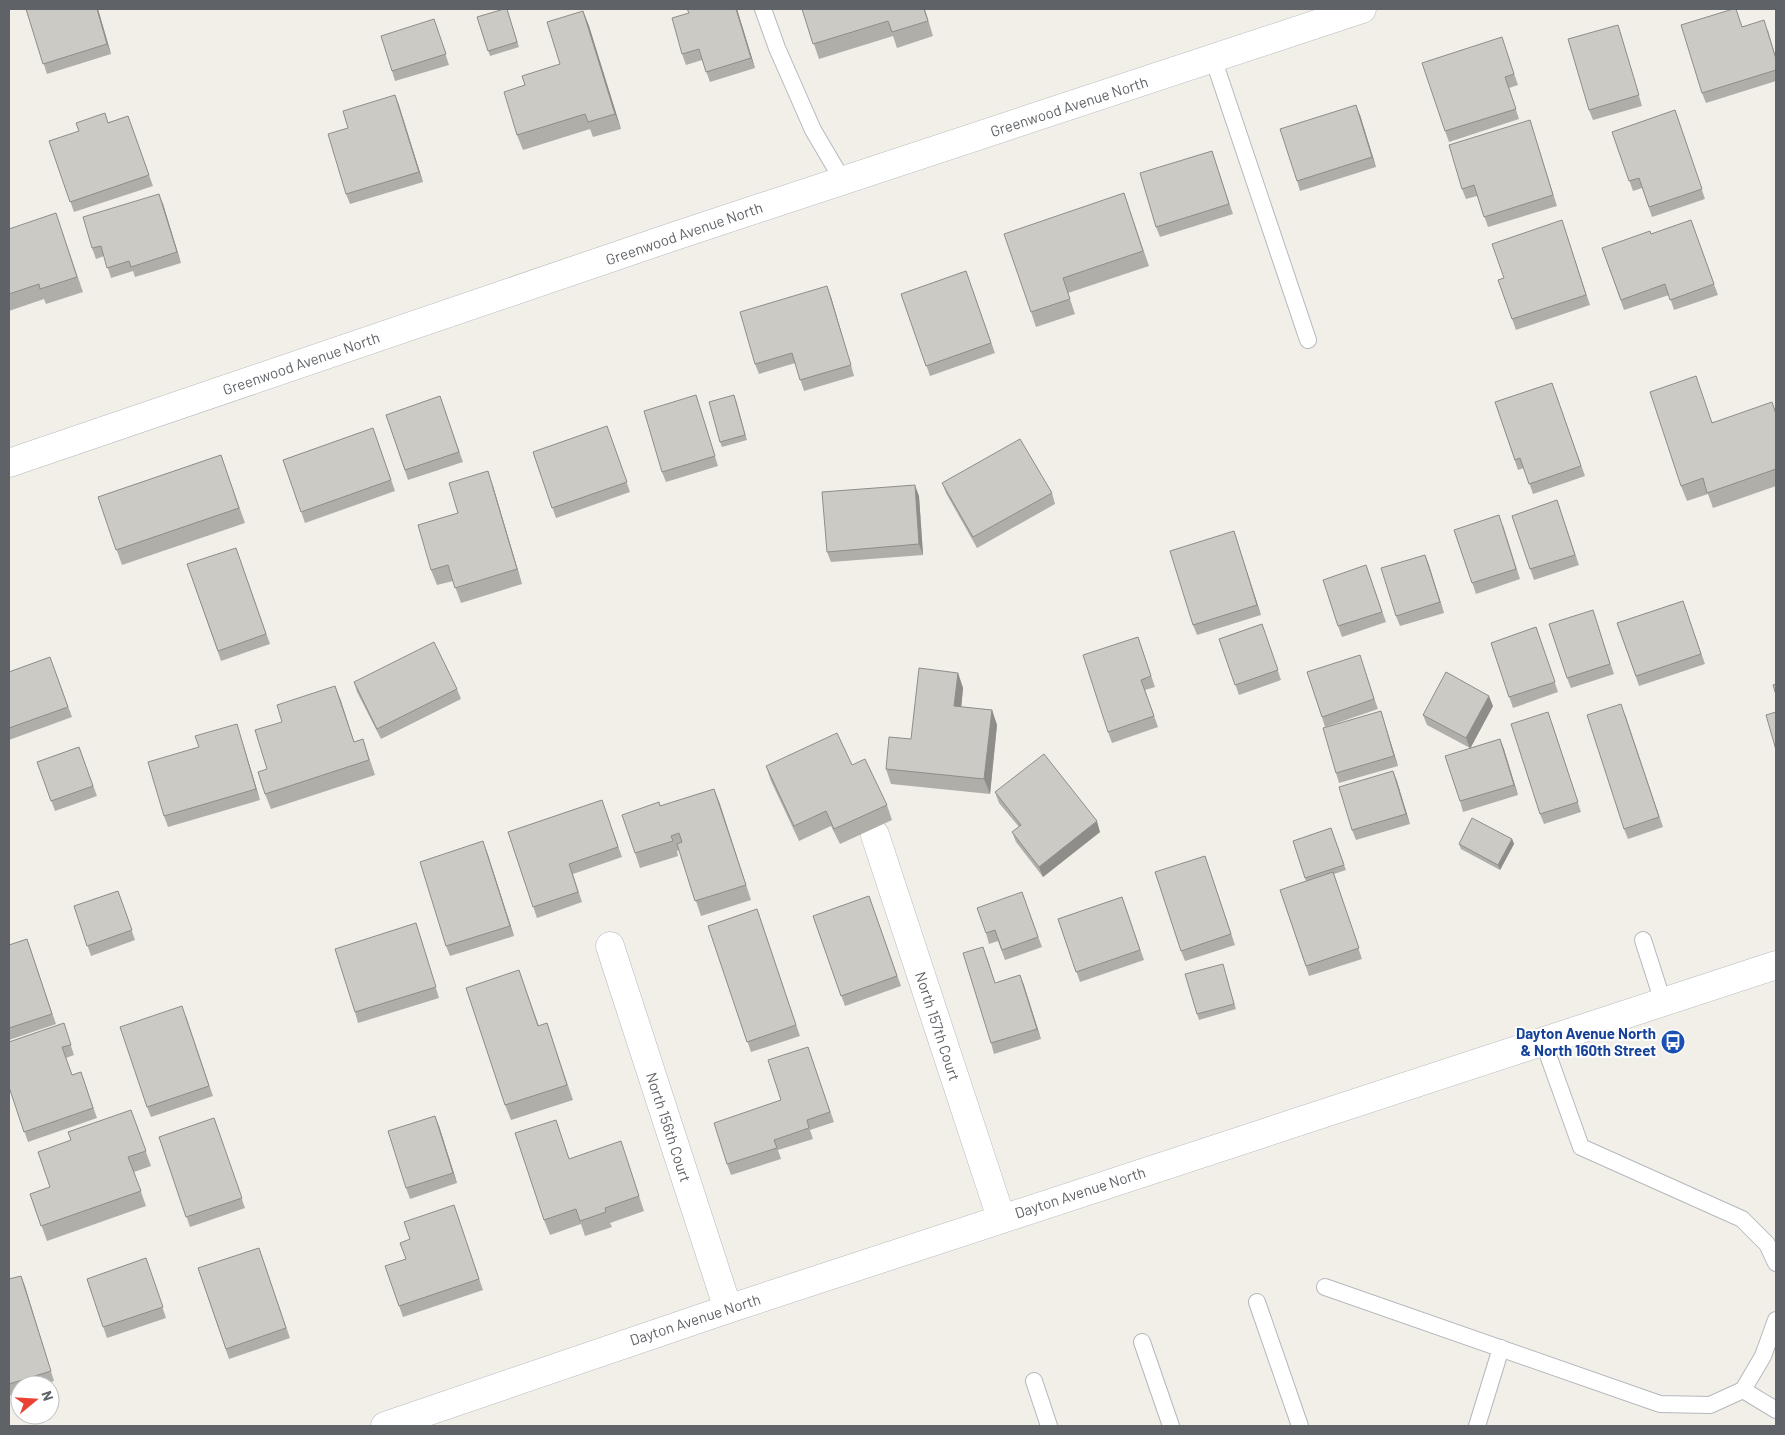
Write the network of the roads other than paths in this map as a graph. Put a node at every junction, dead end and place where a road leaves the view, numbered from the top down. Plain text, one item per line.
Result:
1 (763, 9) edge
2 (1362, 9) edge
3 (1213, 58) junction
4 (843, 181) junction
5 (1308, 340) dead end
6 (9, 463) edge
7 (875, 835) edge
8 (1643, 940) dead end
9 (610, 946) dead end
10 (1776, 964) edge
11 (1663, 1002) junction
12 (1543, 1041) junction
13 (1001, 1218) junction
14 (1776, 1263) edge
15 (1325, 1287) dead end
16 (1257, 1302) dead end
17 (728, 1309) junction
18 (1776, 1320) edge
19 (1142, 1342) dead end
20 (1501, 1348) junction
21 (1034, 1381) dead end
22 (1743, 1390) junction
23 (1776, 1410) edge
24 (385, 1426) edge
25 (1049, 1426) edge
26 (1171, 1426) edge
27 (1300, 1426) edge
28 (1477, 1426) edge

1 - 4 lane
2 - 3 street, Greenwood Avenue North
3 - 4 street, Greenwood Avenue North
3 - 5 lane
4 - 6 street, Greenwood Avenue North
7 - 13 street, North 157th Court
8 - 11 lane
9 - 17 street, North 156th Court
10 - 11 street, Dayton Avenue North
11 - 12 street, Dayton Avenue North
12 - 13 street, Dayton Avenue North
12 - 14 lane
13 - 17 street, Dayton Avenue North
15 - 20 lane
16 - 27 lane
17 - 24 street, Dayton Avenue North
18 - 22 lane
19 - 26 lane
20 - 22 lane
20 - 28 lane
21 - 25 lane
22 - 23 lane

